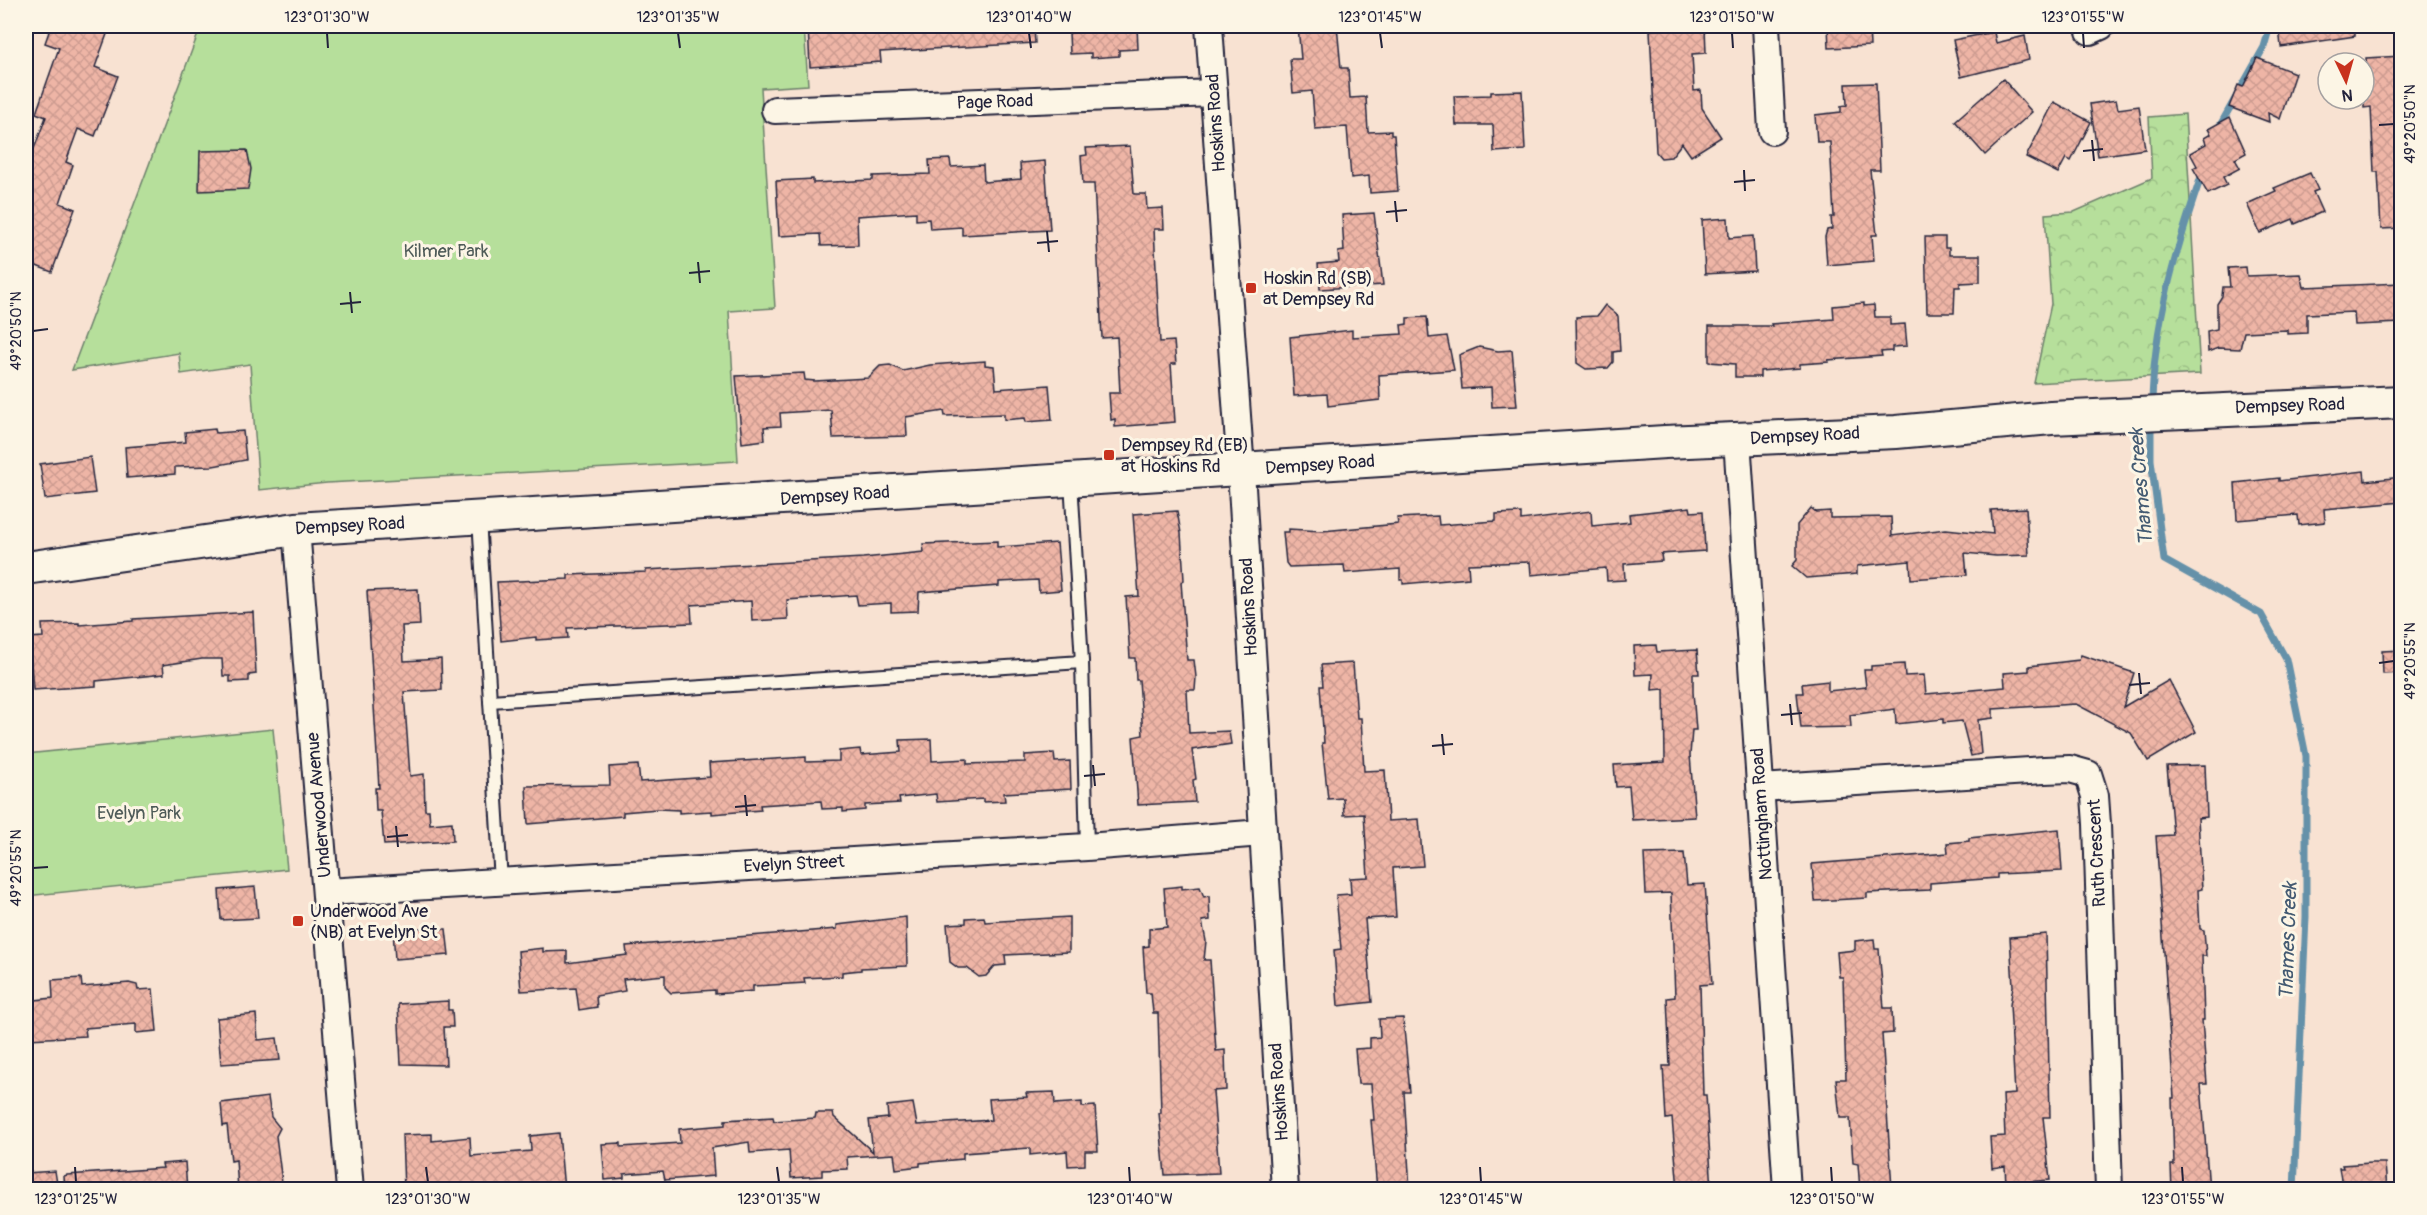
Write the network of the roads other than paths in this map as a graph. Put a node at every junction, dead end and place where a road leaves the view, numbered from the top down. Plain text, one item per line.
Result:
1 (1209, 26) edge
2 (1766, 26) edge
3 (1214, 93) junction
4 (776, 110) dead end
5 (1772, 131) dead end
6 (2402, 402) edge
7 (1737, 440) junction
8 (1241, 471) junction
9 (1071, 482) junction
10 (479, 518) junction
11 (296, 529) junction
12 (26, 568) edge
13 (1082, 662) junction
14 (490, 701) junction
15 (1761, 788) junction
16 (1262, 833) junction
17 (1087, 847) junction
18 (501, 882) junction
19 (327, 892) junction
20 (350, 1190) edge
21 (1285, 1190) edge
22 (1787, 1190) edge
23 (2109, 1190) edge

1 - 3 street, Hoskins Road
2 - 5 street
3 - 4 street, Page Road
3 - 8 street, Hoskins Road
6 - 7 street, Dempsey Road
7 - 8 street, Dempsey Road
7 - 15 street, Nottingham Road
8 - 9 street, Dempsey Road
8 - 16 street, Hoskins Road
9 - 10 street, Dempsey Road
9 - 13 lane
10 - 11 street, Dempsey Road
10 - 14 lane
11 - 12 street, Dempsey Road
11 - 19 street, Underwood Avenue
13 - 14 lane
13 - 17 lane
14 - 18 lane
15 - 22 street, Nottingham Road
15 - 23 street, Ruth Crescent
16 - 17 street, Evelyn Street
16 - 21 street, Hoskins Road
17 - 18 street, Evelyn Street
18 - 19 street, Evelyn Street
19 - 20 street, Underwood Avenue

